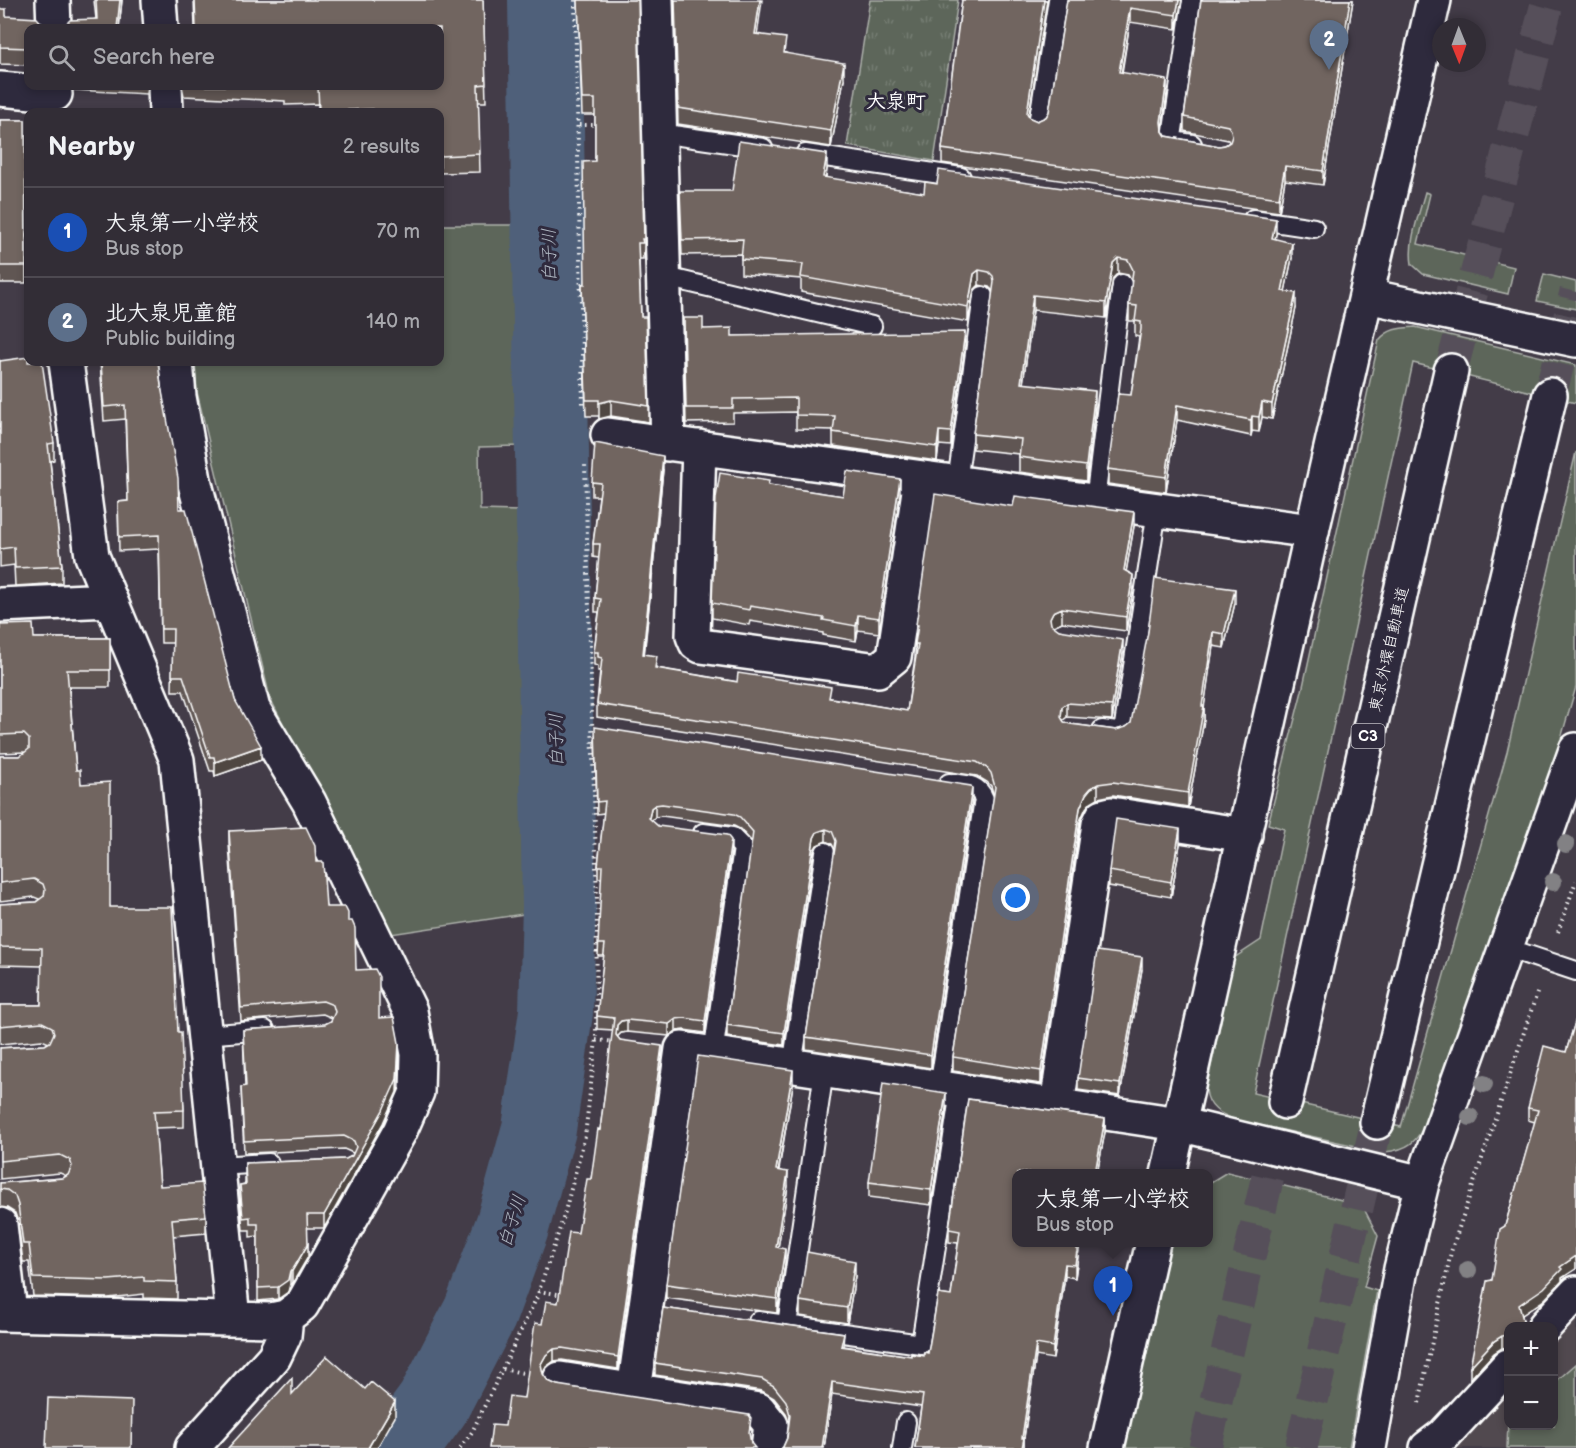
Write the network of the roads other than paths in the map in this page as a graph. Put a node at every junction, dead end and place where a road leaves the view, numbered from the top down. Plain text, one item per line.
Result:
1 (53, 0) edge
2 (159, 0) edge
3 (656, 0) edge
4 (1058, 0) edge
5 (1192, 0) edge
6 (1434, 0) edge
7 (54, 24) edge
8 (161, 24) edge
9 (0, 89) edge
10 (165, 90) edge
11 (55, 98) edge
12 (166, 108) edge
13 (1038, 124) edge
14 (659, 133) junction
15 (1210, 147) edge
16 (979, 179) edge
17 (1233, 216) edge
18 (1314, 228) dead end
19 (662, 276) junction
20 (1122, 284) dead end
21 (983, 296) dead end
22 (1367, 296) junction
23 (872, 326) dead end
24 (1576, 340) edge
25 (67, 366) edge
26 (176, 366) edge
27 (1451, 371) tunnel mouth
28 (1550, 395) tunnel mouth
29 (596, 446) edge
30 (683, 446) junction
31 (921, 478) junction
32 (957, 482) junction
33 (1095, 501) junction
34 (1157, 510) junction
35 (1312, 531) junction
36 (110, 600) junction
37 (0, 605) edge
38 (1115, 641) edge
39 (1137, 644) junction
40 (1083, 728) edge
41 (1576, 750) edge
42 (929, 780) edge
43 (681, 830) edge
44 (1245, 835) junction
45 (825, 852) dead end
46 (1507, 948) junction
47 (1576, 971) edge
48 (280, 1028) edge
49 (204, 1035) junction
50 (626, 1043) edge
51 (697, 1052) junction
52 (808, 1068) junction
53 (950, 1089) junction
54 (1285, 1101) tunnel mouth
55 (1057, 1106) junction
56 (1377, 1122) tunnel mouth
57 (1179, 1124) junction
58 (287, 1162) edge
59 (217, 1166) junction
60 (1169, 1169) edge
61 (1422, 1183) junction
62 (0, 1225) edge
63 (1151, 1247) edge
64 (1576, 1293) edge
65 (5, 1314) edge
66 (286, 1317) junction
67 (233, 1319) junction
68 (740, 1319) edge
69 (1549, 1322) edge
70 (787, 1325) junction
71 (1504, 1371) edge
72 (560, 1379) dead end
73 (634, 1391) junction
74 (906, 1422) dead end
75 (192, 1448) edge
76 (768, 1448) edge
77 (902, 1448) edge
78 (1107, 1448) edge
79 (1369, 1448) edge
80 (1427, 1448) edge

1 - 7 main road
2 - 8 main road
3 - 14 main road
4 - 13 lane
5 - 15 lane
6 - 22 main road
9 - 11 main road
10 - 12 main road
14 - 16 lane
14 - 19 main road
17 - 18 lane
19 - 23 lane
19 - 30 main road
20 - 33 lane
21 - 32 lane
22 - 24 main road
22 - 35 main road
25 - 36 main road
26 - 66 main road
27 - 54 main road, 東京外環自動車道 / C3
28 - 56 main road
29 - 30 main road
30 - 31 main road
30 - 31 main road
31 - 32 main road
32 - 33 main road
33 - 34 main road
34 - 35 main road
34 - 39 lane
35 - 44 main road
36 - 37 main road
36 - 49 main road
38 - 39 lane
39 - 40 lane
41 - 46 main road
42 - 53 lane
43 - 51 lane
44 - 55 main road
44 - 57 main road
45 - 52 lane
46 - 47 lane
46 - 61 main road
48 - 49 lane
49 - 59 main road
50 - 51 lane
51 - 52 main road
51 - 73 main road
52 - 53 main road
52 - 70 lane
53 - 55 main road
53 - 70 lane
55 - 57 main road
57 - 60 main road
57 - 61 main road
58 - 59 lane
59 - 67 main road
61 - 79 main road
62 - 65 main road
63 - 78 main road
64 - 69 main road
65 - 67 main road
66 - 67 main road
66 - 75 main road
68 - 70 lane
71 - 80 main road
72 - 73 main road
73 - 76 main road
74 - 77 lane

